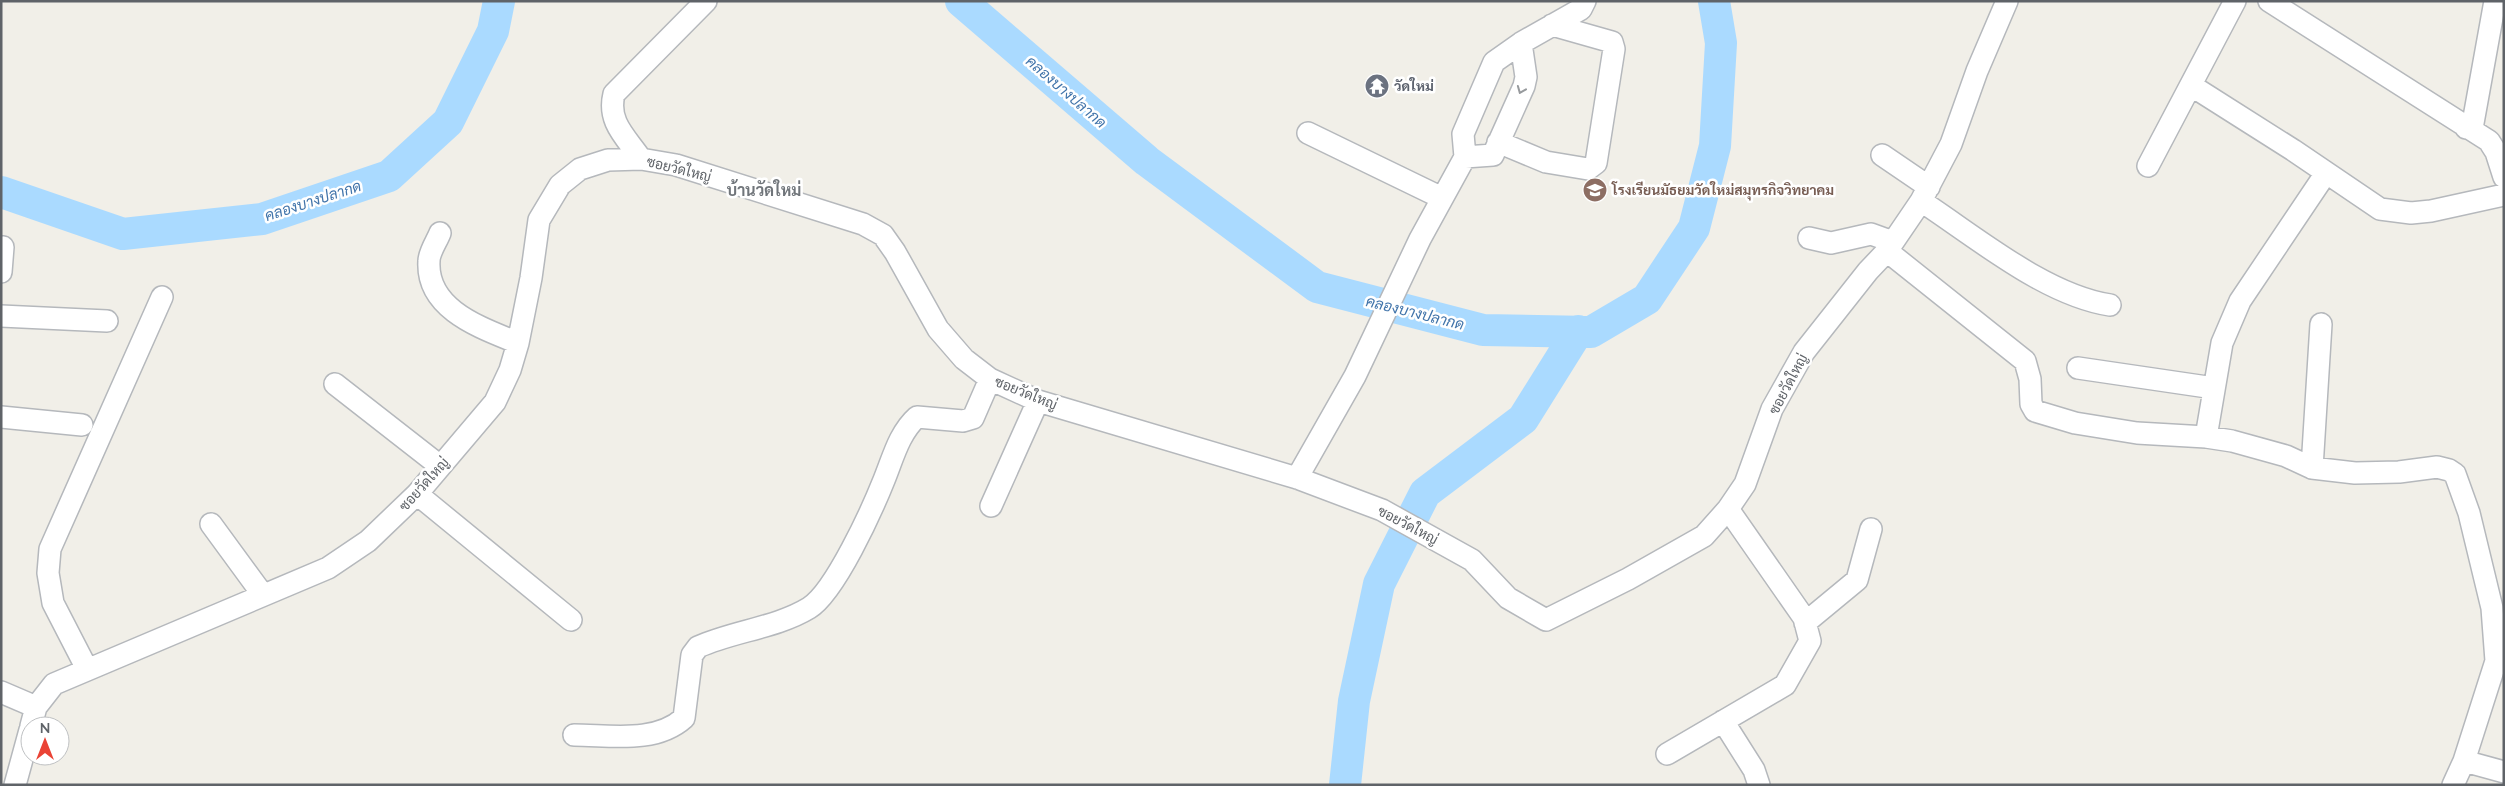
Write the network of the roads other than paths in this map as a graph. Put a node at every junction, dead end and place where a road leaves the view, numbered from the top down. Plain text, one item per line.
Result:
1 (706, 1) edge
2 (1585, 1) edge
3 (2007, 1) edge
4 (2235, 1) edge
5 (2270, 1) edge
6 (2494, 1) edge
7 (1552, 25) junction
8 (1521, 42) junction
9 (2192, 86) junction
10 (2466, 128) junction
11 (1308, 133) dead end
12 (1498, 142) junction
13 (1882, 155) dead end
14 (1465, 157) junction
15 (641, 159) junction
16 (2148, 166) dead end
17 (2326, 173) junction
18 (2504, 178) edge
19 (1925, 194) junction
20 (2504, 195) edge
21 (1442, 198) junction
22 (440, 232) dead end
23 (1809, 238) dead end
24 (3, 247) dead end
25 (1890, 247) junction
26 (1, 272) edge
27 (162, 297) dead end
28 (2110, 305) dead end
29 (1, 316) edge
30 (107, 321) dead end
31 (2321, 324) dead end
32 (518, 343) junction
33 (2078, 368) dead end
34 (990, 379) junction
35 (335, 384) dead end
36 (2214, 388) junction
37 (1038, 401) junction
38 (1, 417) edge
39 (82, 425) dead end
40 (2206, 437) junction
41 (440, 466) junction
42 (2312, 468) junction
43 (1297, 478) junction
44 (417, 494) junction
45 (991, 506) dead end
46 (1728, 509) junction
47 (211, 524) dead end
48 (1871, 529) dead end
49 (263, 595) junction
50 (571, 620) dead end
51 (1805, 622) junction
52 (2498, 657) edge
53 (87, 668) junction
54 (1, 692) edge
55 (27, 716) edge
56 (35, 716) edge
57 (1723, 721) junction
58 (574, 735) dead end
59 (1667, 754) dead end
60 (2464, 761) junction
61 (20, 766) edge
62 (2504, 772) edge
63 (15, 785) edge
64 (1759, 785) edge
65 (2453, 785) edge

1 - 15 street
2 - 7 street
3 - 19 street, ซอยวัดใหญ่
4 - 9 street
5 - 10 street
6 - 10 street
7 - 8 street
7 - 12 street
8 -> 12 street
8 - 14 street
9 - 16 street
9 - 17 street
10 - 18 street
11 - 21 street
12 - 14 street
13 - 19 street
14 - 21 street
15 - 32 street, ซอยวัดใหญ่
15 - 34 street, ซอยวัดใหญ่
17 - 20 street
17 - 36 street
19 - 25 street, ซอยวัดใหญ่
19 - 28 street
21 - 43 street
22 - 32 street
23 - 25 street
24 - 26 street
25 - 40 street
25 - 46 street, ซอยวัดใหญ่
27 - 53 street
29 - 30 street
31 - 42 street
32 - 41 street, ซอยวัดใหญ่
33 - 36 street
34 - 37 street, ซอยวัดใหญ่
34 - 58 street
35 - 41 street
36 - 40 street
37 - 43 street, ซอยวัดใหญ่
37 - 45 street
38 - 39 street
40 - 42 street
41 - 44 street, ซอยวัดใหญ่
42 - 52 street
43 - 46 street, ซอยวัดใหญ่
44 - 49 street, ซอยวัดใหญ่
44 - 50 street
46 - 51 street
47 - 49 street
48 - 51 street
49 - 53 street, ซอยวัดใหญ่
51 - 57 street
52 - 60 street
53 - 56 street, ซอยวัดใหญ่
54 - 55 street
57 - 59 street
57 - 64 street
60 - 62 street
60 - 65 street
61 - 63 street, ซอยวัดใหญ่

